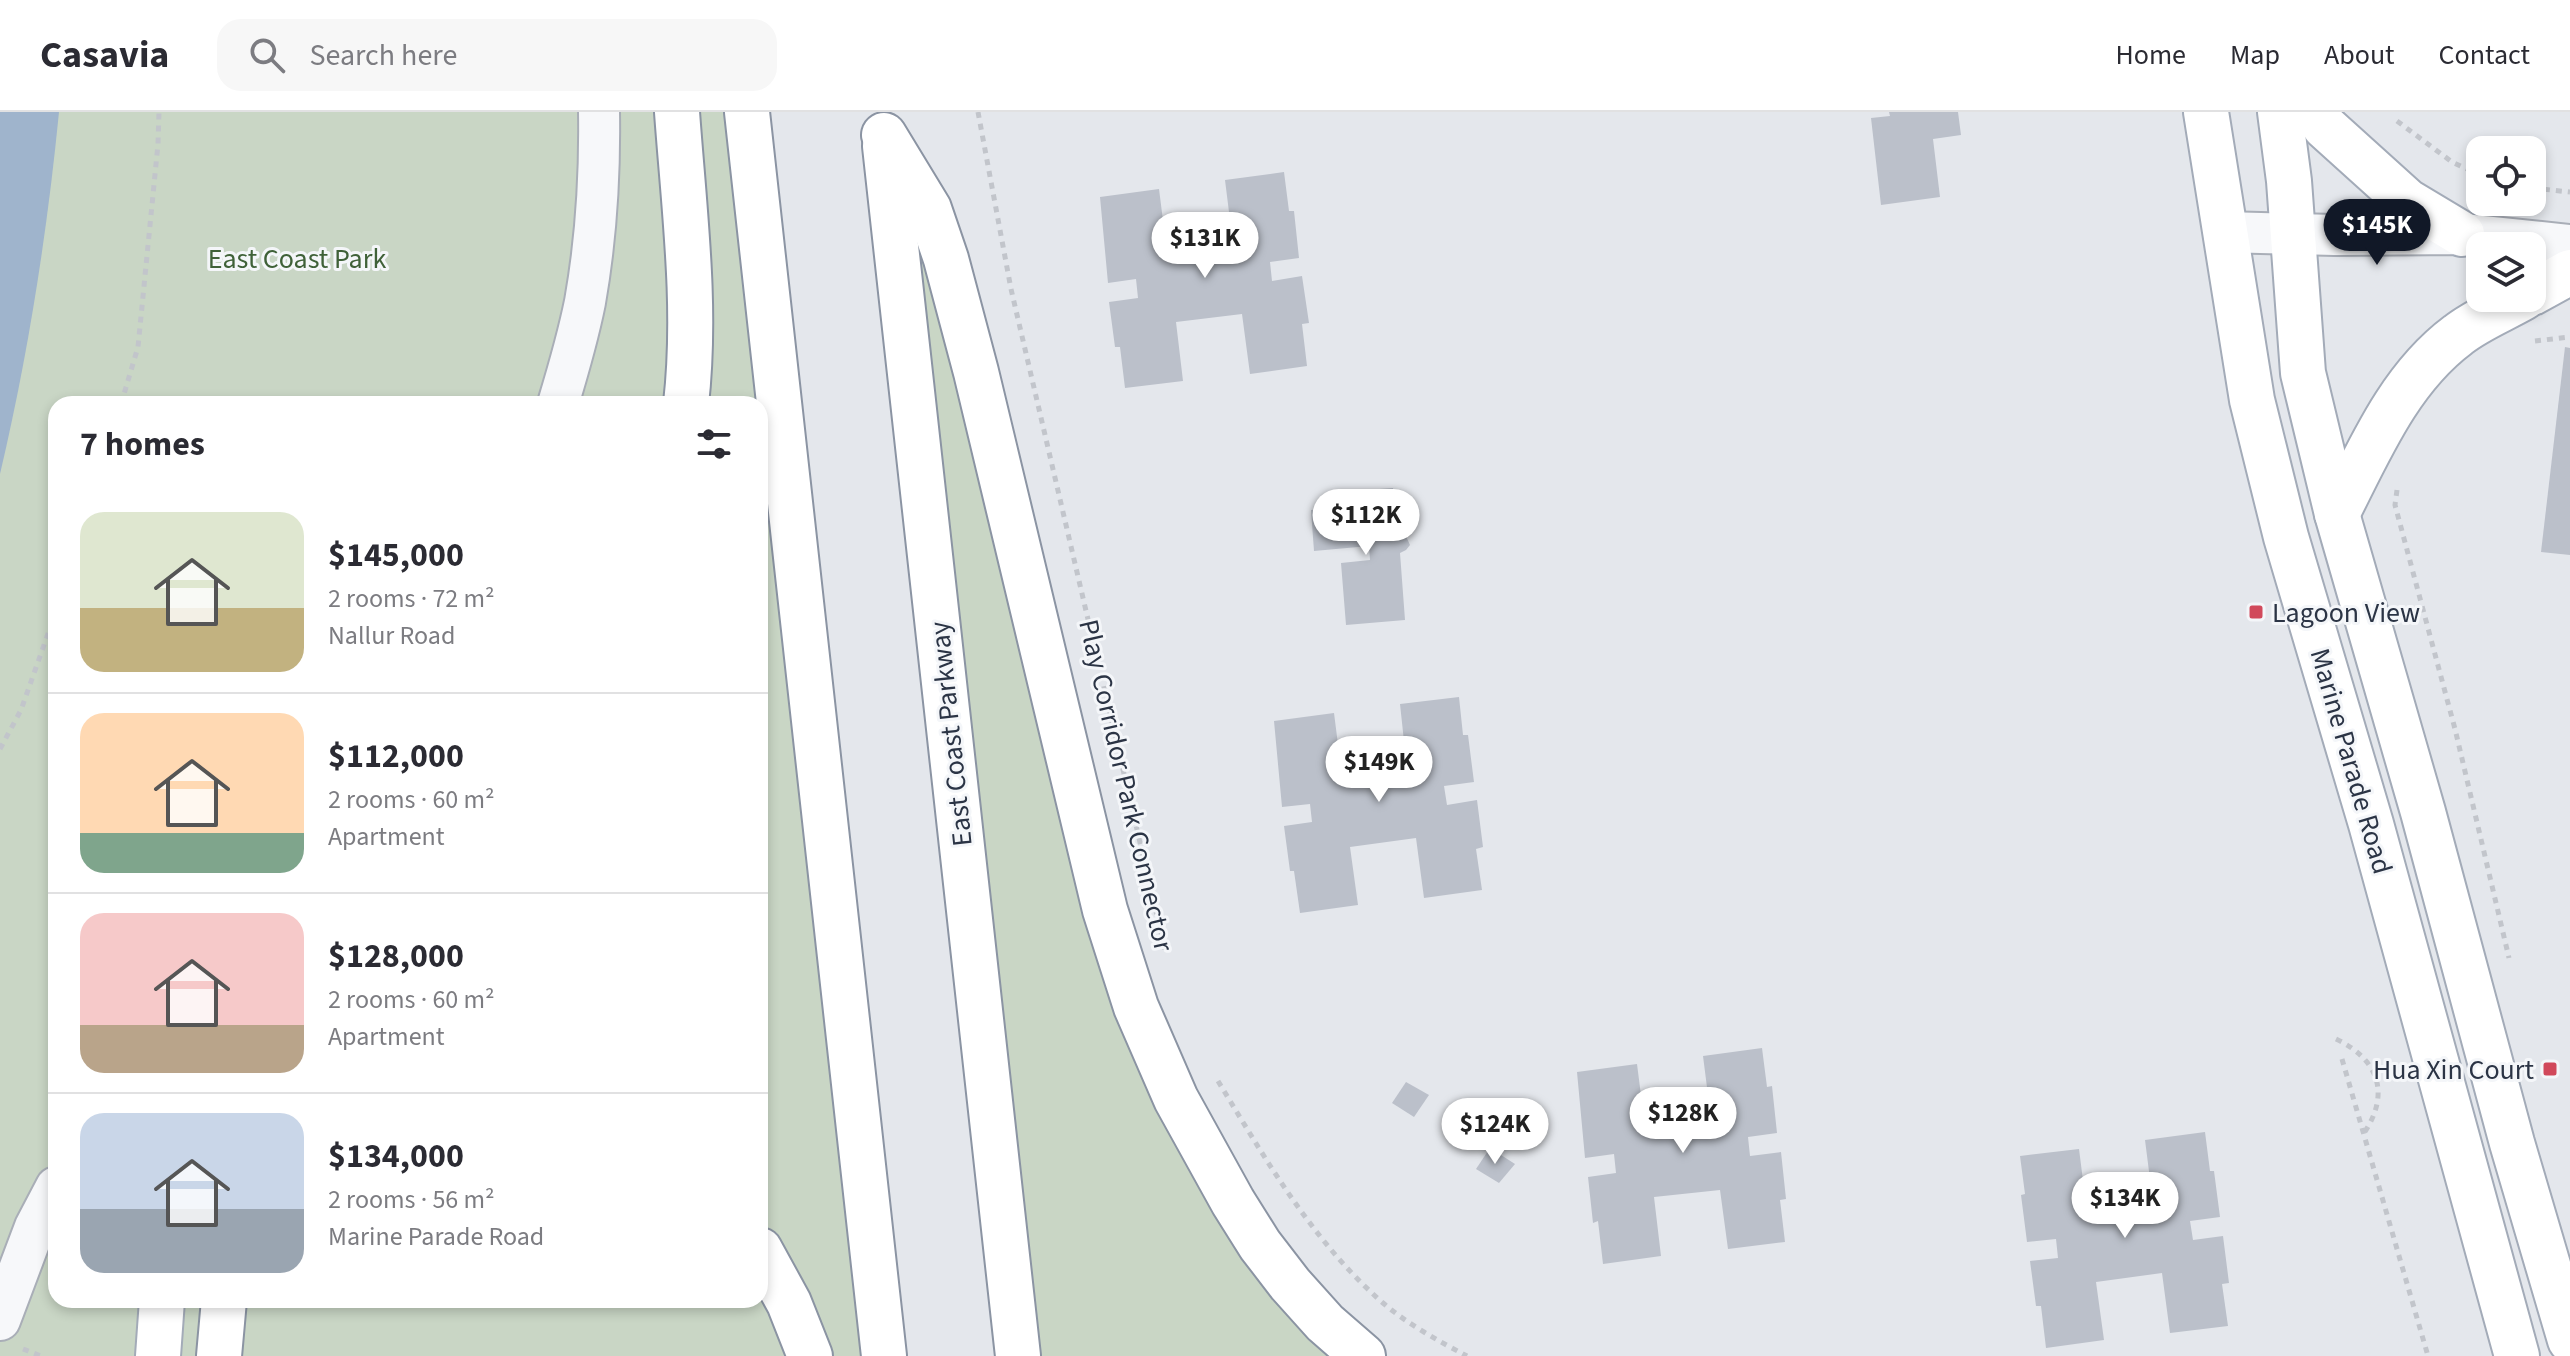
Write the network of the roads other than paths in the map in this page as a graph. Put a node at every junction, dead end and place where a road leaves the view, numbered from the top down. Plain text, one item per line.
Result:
1 (599, 112) edge
2 (677, 112) edge
3 (747, 112) edge
4 (2206, 112) edge
5 (2280, 112) edge
6 (2315, 112) edge
7 (882, 124) edge
8 (2224, 232) junction
9 (2293, 234) junction
10 (2462, 234) junction
11 (2570, 245) edge
12 (2570, 272) edge
13 (2546, 285) edge
14 (2498, 312) edge
15 (560, 396) edge
16 (687, 396) edge
17 (2337, 514) junction
18 (48, 1202) edge
19 (768, 1265) edge
20 (161, 1308) edge
21 (223, 1308) edge
22 (10, 1334) edge
23 (2570, 1340) edge
24 (158, 1356) edge
25 (219, 1356) edge
26 (810, 1356) edge
27 (884, 1356) edge
28 (1018, 1356) edge
29 (1363, 1356) edge
30 (2517, 1356) edge

1 - 15 street
2 - 16 main road
3 - 27 main road
4 - 8 main road, Marine Parade Road
5 - 9 main road, Marine Parade Road
6 - 10 main road
7 - 28 main road, East Coast Parkway
7 - 29 main road
8 - 9 street
8 - 30 main road, Marine Parade Road
9 - 10 street
9 - 17 main road, Marine Parade Road
10 - 11 street
12 - 13 main road
14 - 17 main road
17 - 23 main road, Marine Parade Road
18 - 22 street
19 - 26 main road
20 - 24 main road
21 - 25 main road

